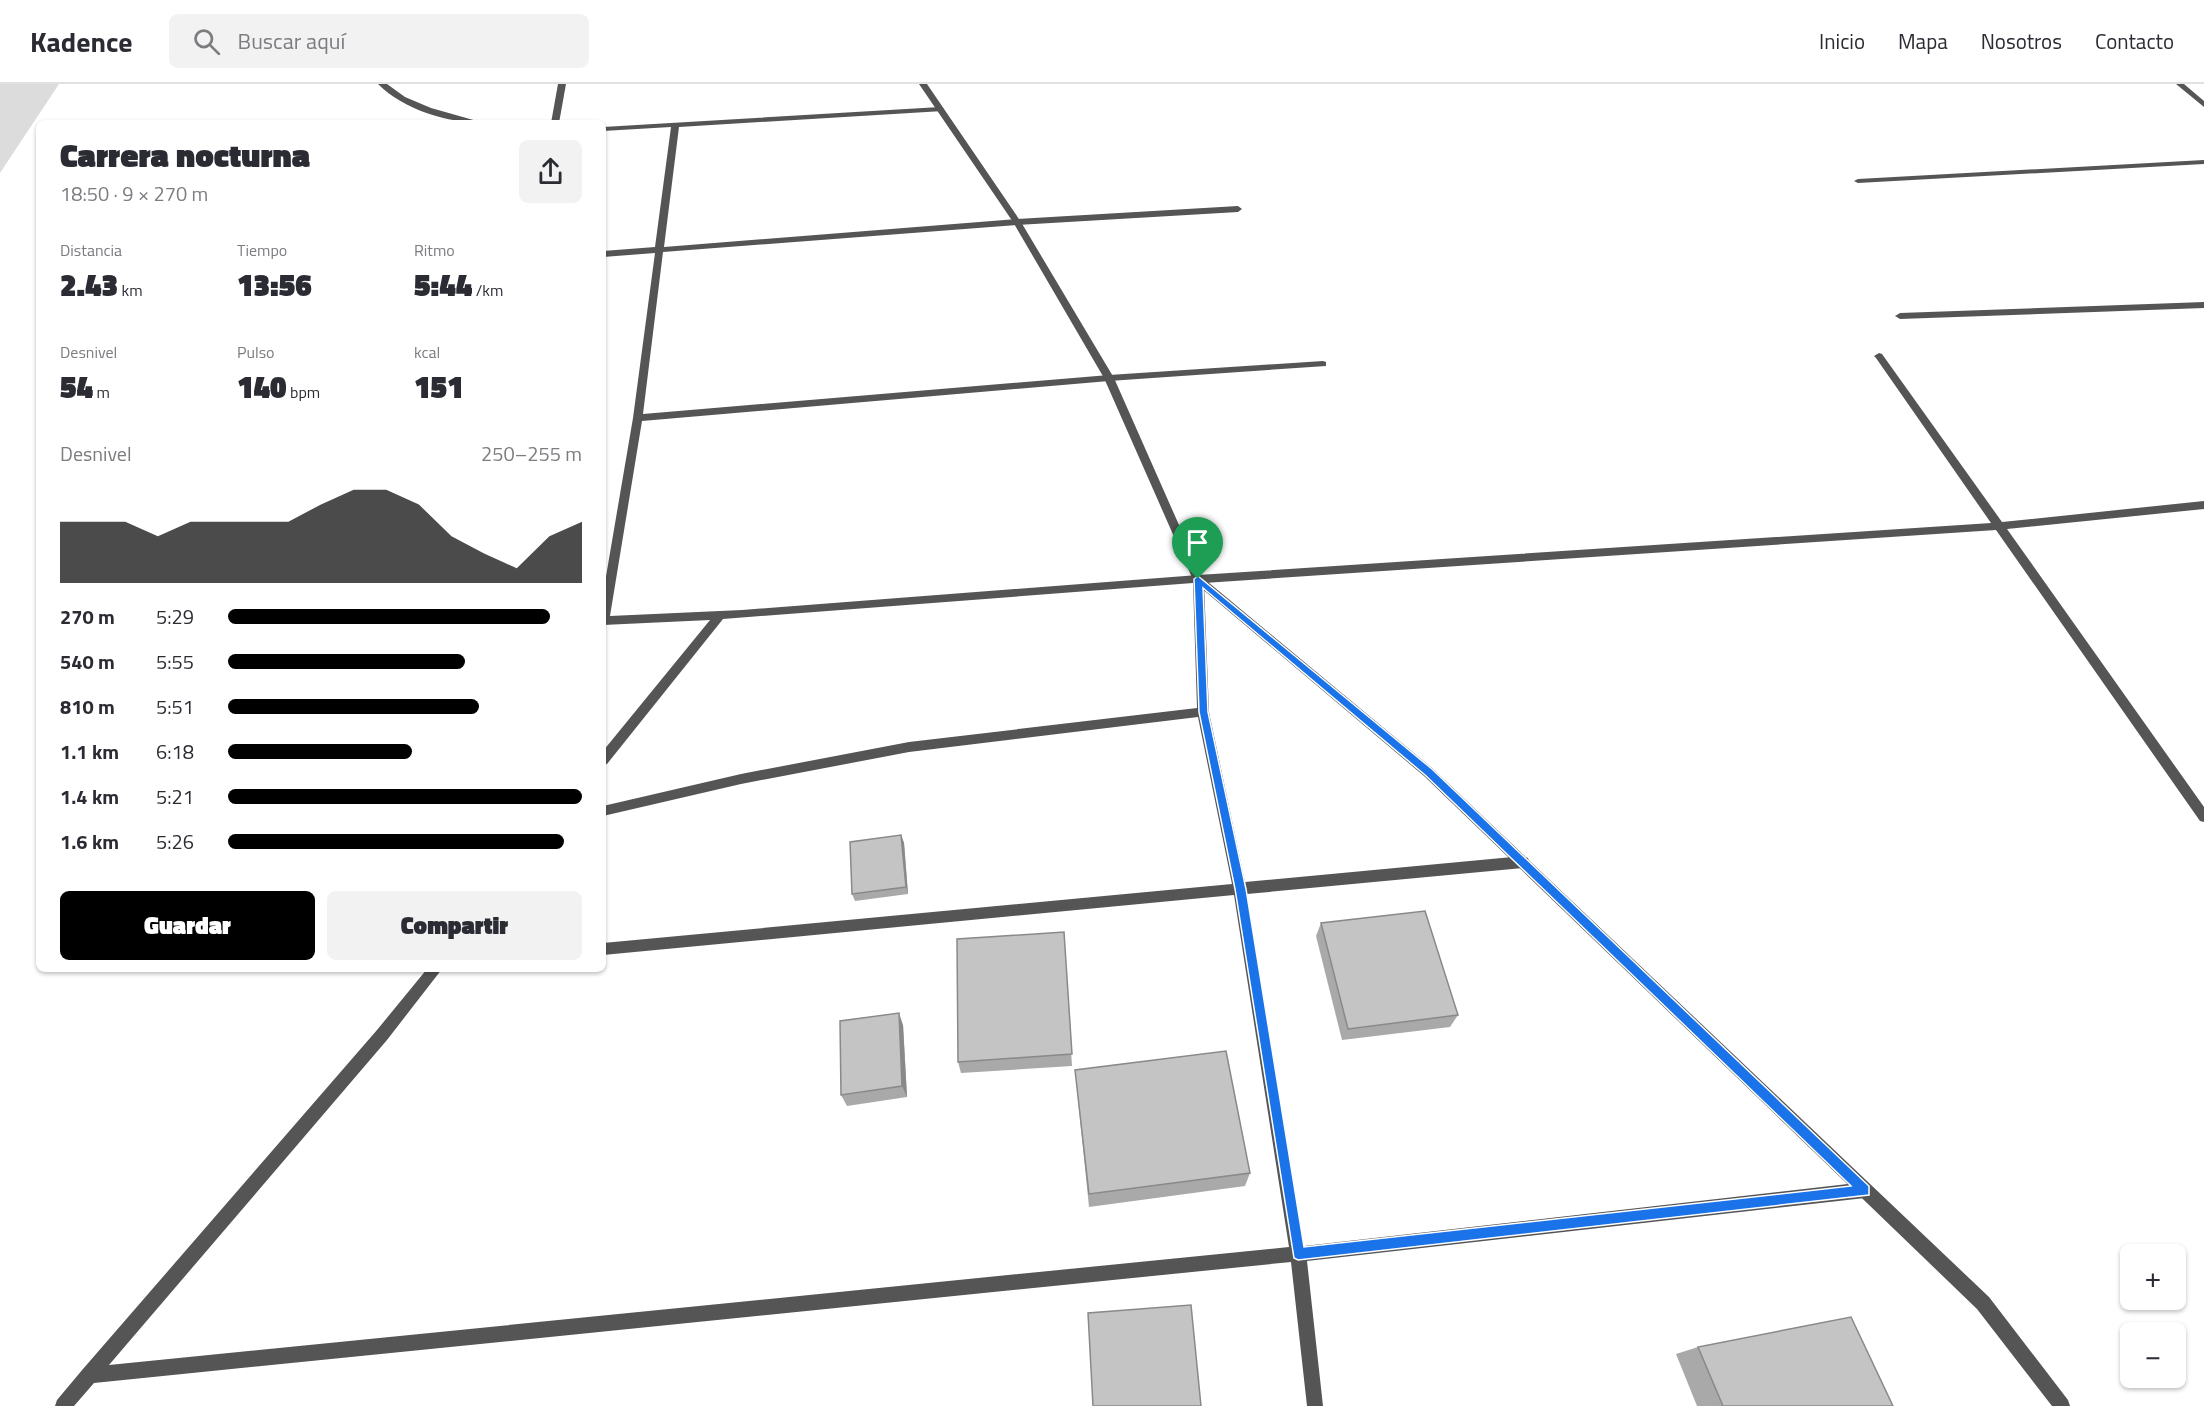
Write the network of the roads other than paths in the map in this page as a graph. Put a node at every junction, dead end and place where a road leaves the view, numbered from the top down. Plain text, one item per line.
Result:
1 (382, 84) edge
2 (562, 84) edge
3 (923, 84) edge
4 (2180, 84) edge
5 (2204, 105) edge
6 (940, 109) junction
7 (457, 120) edge
8 (556, 120) edge
9 (675, 125) junction
10 (606, 129) edge
11 (2204, 162) edge
12 (1857, 181) dead end
13 (1238, 209) dead end
14 (1017, 222) junction
15 (658, 249) junction
16 (606, 254) edge
17 (2204, 305) edge
18 (1900, 316) dead end
19 (1879, 356) dead end
20 (1323, 364) dead end
21 (1109, 378) junction
22 (638, 418) junction
23 (2204, 505) edge
24 (1999, 526) junction
25 (1198, 579) junction
26 (606, 609) edge
27 (720, 615) junction
28 (606, 621) edge
29 (1203, 712) junction
30 (606, 756) edge
31 (606, 810) edge
32 (2204, 817) edge
33 (1523, 862) junction
34 (1240, 889) junction
35 (606, 949) edge
36 (433, 972) edge
37 (1865, 1190) junction
38 (1298, 1254) junction
39 (89, 1375) junction
40 (63, 1406) edge
41 (1315, 1406) edge
42 (2062, 1406) edge

1 - 7 street
2 - 8 street
3 - 6 street
4 - 5 street
6 - 9 street
6 - 14 street
9 - 10 street
9 - 15 street
11 - 12 street
13 - 14 street
14 - 15 street
14 - 21 street
15 - 16 street
15 - 22 street
17 - 18 street
19 - 24 street
20 - 21 street
21 - 22 street
21 - 25 street
22 - 26 street
23 - 24 street
24 - 25 street
24 - 32 street
25 - 27 street
25 - 29 street
25 - 33 street
27 - 28 street
27 - 30 street
29 - 31 street
29 - 34 street
33 - 34 street
33 - 37 street
34 - 35 street
34 - 38 street
36 - 39 street
37 - 38 street
37 - 42 street
38 - 39 street
38 - 41 street
39 - 40 street

